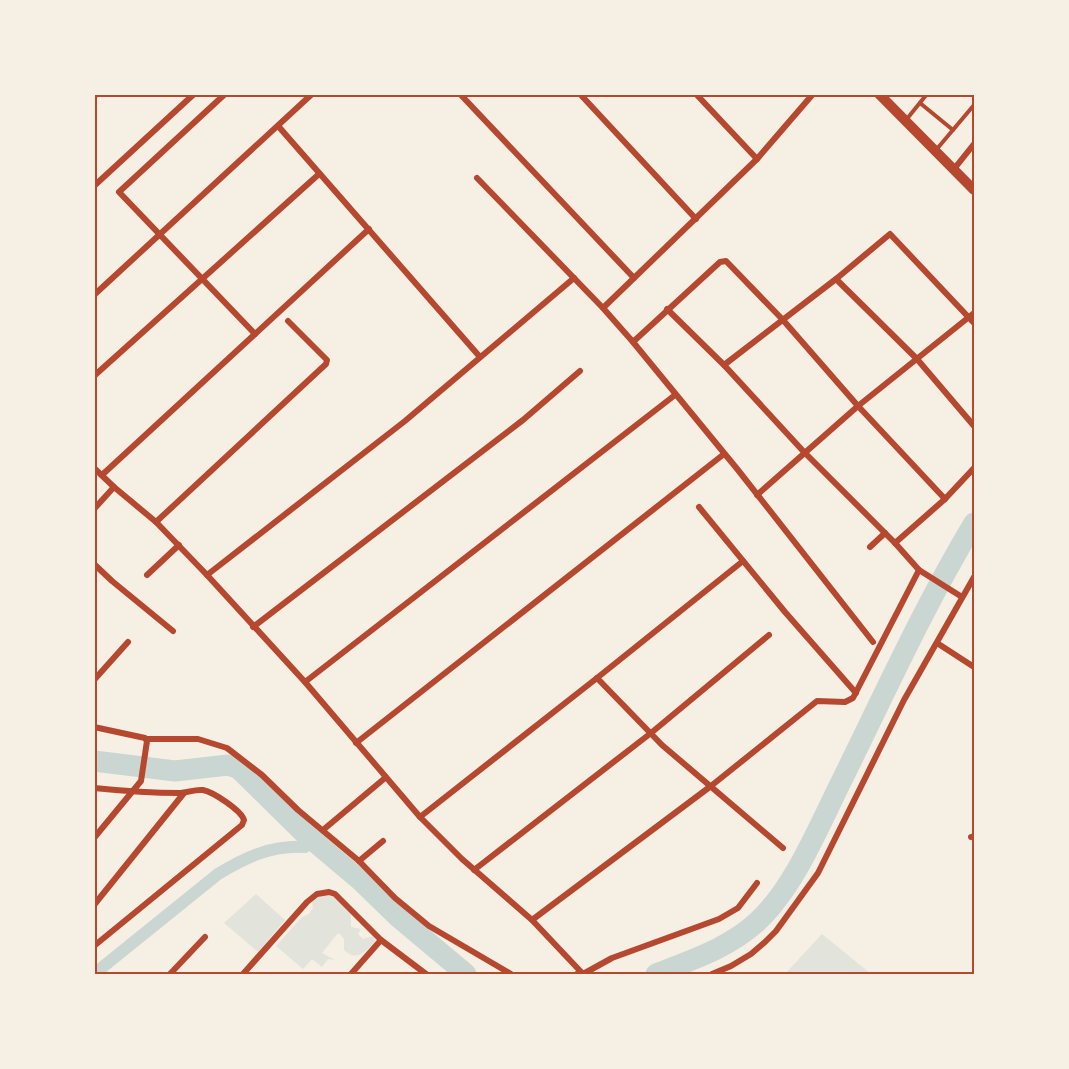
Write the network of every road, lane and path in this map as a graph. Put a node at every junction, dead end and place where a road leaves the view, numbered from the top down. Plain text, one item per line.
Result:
1 (194, 94) edge
2 (225, 94) edge
3 (312, 94) edge
4 (460, 94) edge
5 (580, 94) edge
6 (696, 94) edge
7 (813, 94) edge
8 (879, 94) edge
9 (927, 94) edge
10 (920, 104) junction
11 (975, 105) edge
12 (905, 120) junction
13 (279, 127) junction
14 (953, 130) junction
15 (975, 144) edge
16 (936, 150) junction
17 (972, 152) edge
18 (757, 159) junction
19 (954, 169) junction
20 (318, 174) junction
21 (477, 178) dead end
22 (94, 186) edge
23 (975, 190) edge
24 (696, 219) junction
25 (369, 229) junction
26 (160, 236) junction
27 (574, 278) junction
28 (634, 278) junction
29 (836, 279) junction
30 (201, 280) junction
31 (94, 295) edge
32 (603, 308) junction
33 (667, 309) junction
34 (972, 315) edge
35 (783, 320) junction
36 (288, 321) dead end
37 (975, 323) edge
38 (255, 334) junction
39 (633, 342) junction
40 (480, 357) junction
41 (917, 359) junction
42 (724, 365) junction
43 (580, 371) dead end
44 (94, 376) edge
45 (675, 395) junction
46 (858, 405) junction
47 (975, 426) edge
48 (804, 452) junction
49 (724, 454) junction
50 (94, 468) edge
51 (975, 468) edge
52 (102, 475) junction
53 (114, 487) junction
54 (757, 495) junction
55 (945, 499) junction
56 (699, 507) dead end
57 (94, 509) edge
58 (156, 522) junction
59 (885, 533) junction
60 (895, 543) junction
61 (179, 545) junction
62 (870, 547) dead end
63 (742, 561) junction
64 (94, 564) edge
65 (922, 572) junction
66 (147, 574) dead end
67 (207, 575) junction
68 (975, 577) edge
69 (961, 596) junction
70 (253, 627) junction
71 (173, 631) dead end
72 (769, 635) dead end
73 (128, 642) dead end
74 (873, 642) dead end
75 (937, 643) junction
76 (975, 667) edge
77 (597, 678) junction
78 (94, 680) edge
79 (305, 682) junction
80 (856, 693) junction
81 (94, 727) edge
82 (651, 733) junction
83 (146, 739) junction
84 (356, 743) junction
85 (385, 778) junction
86 (711, 786) junction
87 (94, 788) edge
88 (133, 792) junction
89 (184, 793) junction
90 (420, 817) junction
91 (323, 831) junction
92 (94, 838) edge
93 (383, 841) dead end
94 (783, 849) dead end
95 (359, 861) junction
96 (474, 870) junction
97 (757, 883) dead end
98 (94, 906) edge
99 (532, 920) junction
100 (205, 937) dead end
101 (381, 940) junction
102 (94, 946) edge
103 (581, 974) edge
104 (170, 975) edge
105 (243, 975) edge
106 (351, 975) edge
107 (426, 975) edge
108 (511, 975) edge
109 (712, 975) edge

1 - 22 street
2 - 26 street
3 - 13 street
4 - 28 street
5 - 24 street
6 - 18 street
7 - 18 street
8 - 12 main road
9 - 10 lane
10 - 12 lane
10 - 14 lane
11 - 14 lane
12 - 16 main road
13 - 20 street
13 - 26 street
14 - 16 lane
15 - 17 street
16 - 19 main road
17 - 19 street
18 - 24 street
19 - 23 main road
20 - 25 street
20 - 30 street
21 - 27 street
24 - 28 street
25 - 38 street
25 - 40 street
26 - 30 street
26 - 31 street
27 - 32 street
27 - 40 street
28 - 32 street
29 - 34 street
29 - 35 street
29 - 41 street
30 - 38 street
30 - 44 street
32 - 39 street
33 - 35 street
33 - 39 street
33 - 42 street
34 - 37 street
34 - 41 street
35 - 42 street
35 - 46 street
36 - 58 street
38 - 52 street
39 - 45 street
40 - 67 street
41 - 46 street
41 - 47 street
42 - 48 street
43 - 70 street
45 - 49 street
45 - 79 street
46 - 48 street
46 - 55 street
48 - 54 street
48 - 59 street
49 - 54 street
49 - 84 street
50 - 52 street
51 - 55 street
52 - 53 street
53 - 57 street
53 - 58 street
54 - 74 street
55 - 60 street
56 - 63 street
58 - 61 street
59 - 60 street
59 - 62 street
60 - 65 street
61 - 66 street
61 - 67 street
63 - 77 street
63 - 80 street
64 - 71 street
65 - 69 street
65 - 80 street
67 - 70 street
68 - 69 street
69 - 75 street
70 - 79 street
72 - 82 street
73 - 78 street
75 - 76 street
75 - 109 street
77 - 82 street
77 - 90 street
79 - 84 street
80 - 86 street
81 - 83 street
82 - 86 street
82 - 96 street
83 - 88 street
83 - 91 street
84 - 85 street
85 - 90 street
85 - 91 street
86 - 94 street
86 - 99 street
87 - 88 street
88 - 89 street
88 - 92 street
89 - 98 street
89 - 102 street
90 - 96 street
91 - 95 street
93 - 95 street
95 - 108 street
96 - 99 street
97 - 103 street
99 - 103 street
100 - 104 street
101 - 105 street
101 - 106 street
101 - 107 street

